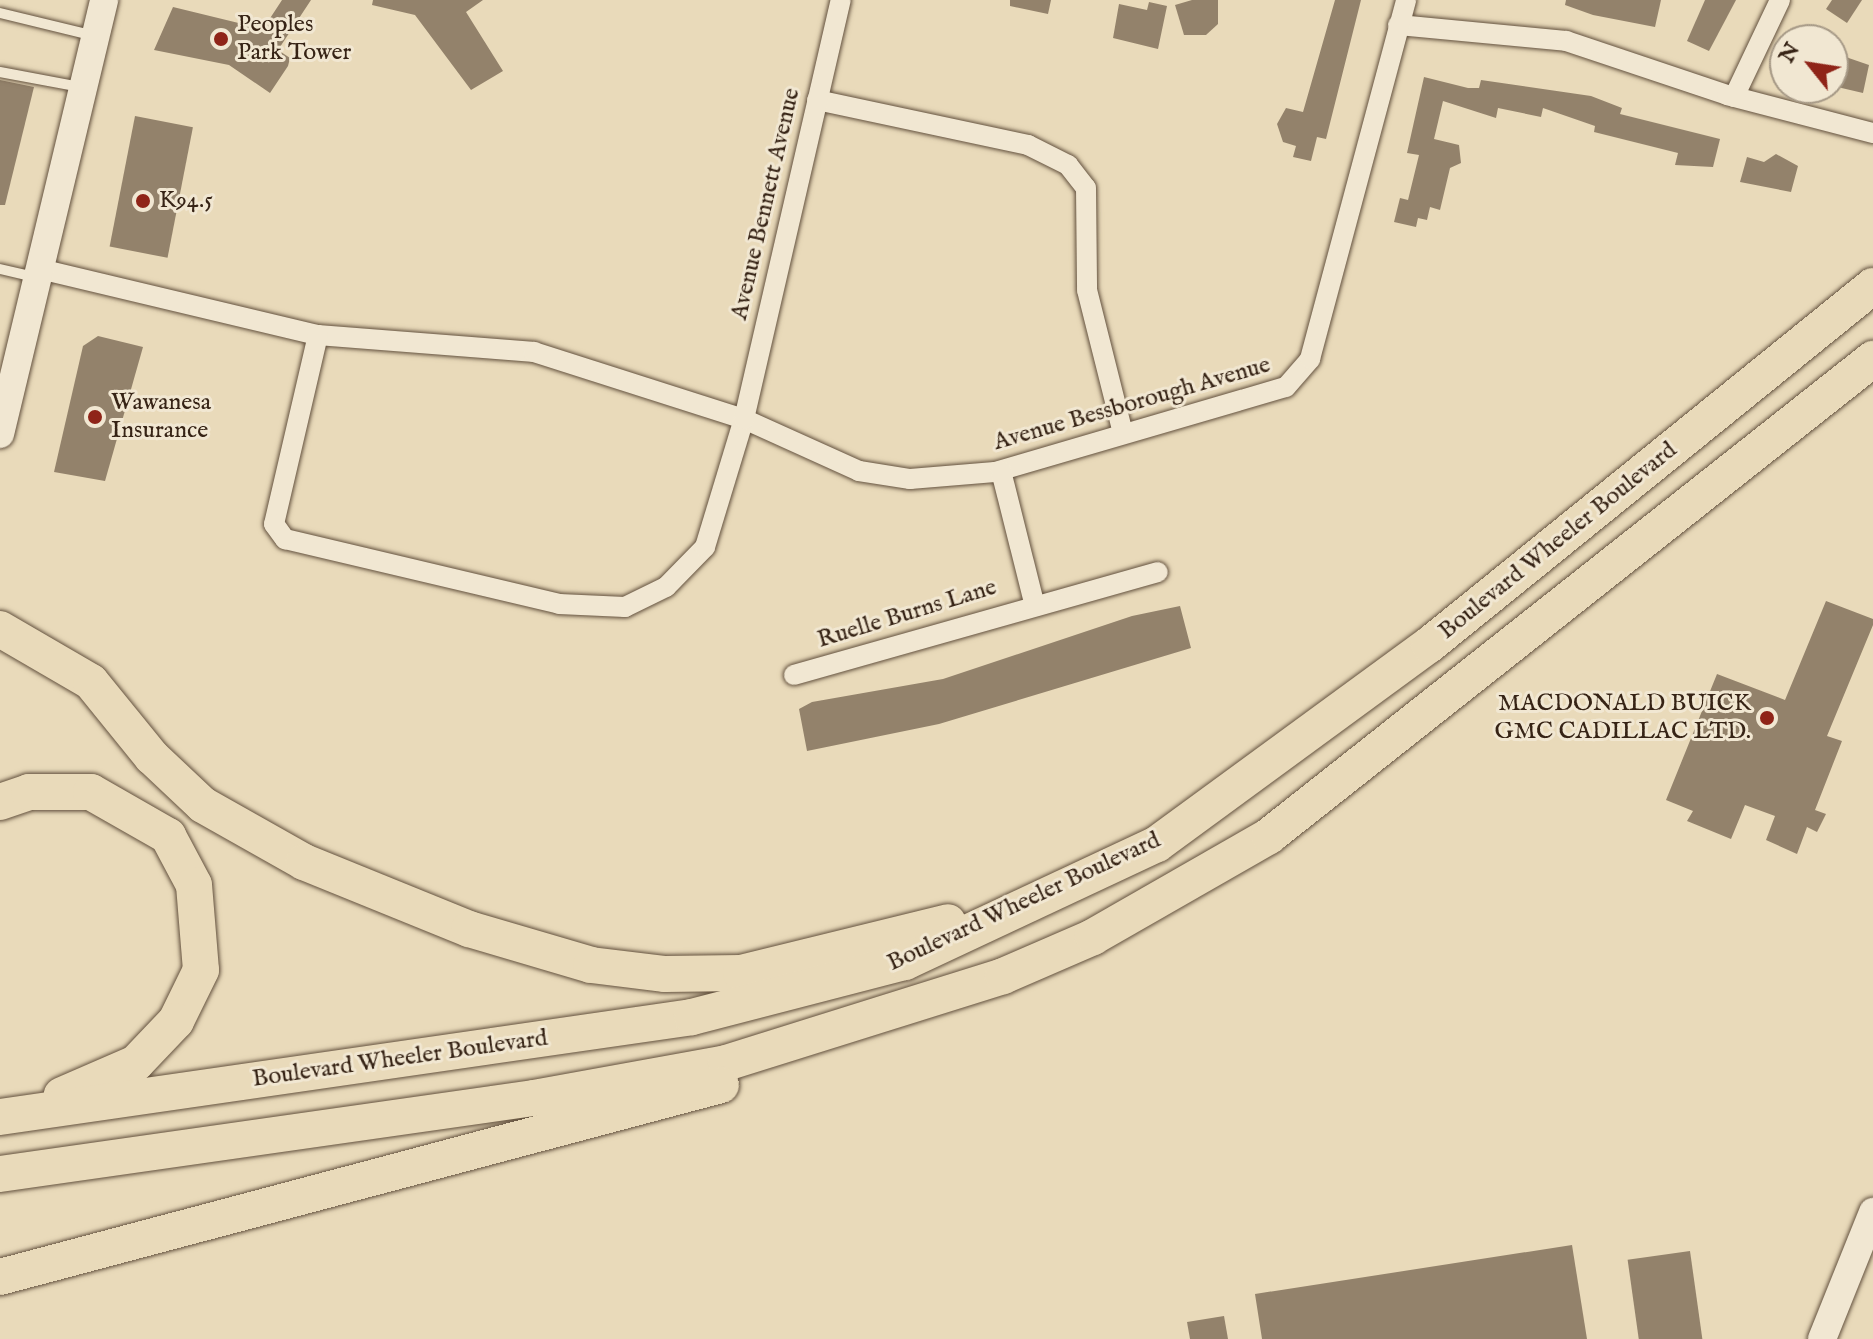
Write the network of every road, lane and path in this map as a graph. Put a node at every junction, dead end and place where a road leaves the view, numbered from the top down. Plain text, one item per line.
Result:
1 (104, 0) edge
2 (841, 0) edge
3 (1406, 0) edge
4 (1780, 0) edge
5 (0, 13) edge
6 (1398, 25) junction
7 (96, 36) junction
8 (0, 72) edge
9 (83, 87) junction
10 (1734, 97) junction
11 (817, 100) junction
12 (1873, 133) edge
13 (0, 269) edge
14 (39, 273) junction
15 (1873, 286) edge
16 (318, 335) junction
17 (1873, 359) edge
18 (744, 419) junction
19 (1123, 433) junction
20 (0, 434) edge
21 (1001, 471) junction
22 (1158, 572) dead end
23 (1034, 602) junction
24 (3, 625) edge
25 (794, 675) dead end
26 (0, 802) edge
27 (1212, 805) junction
28 (1269, 836) junction
29 (8, 1116) edge
30 (0, 1174) edge
31 (1873, 1212) edge
32 (0, 1277) edge
33 (1822, 1339) edge

1 - 7 main road
2 - 11 street, Avenue Bennett Avenue
3 - 6 street, Avenue Bessborough Avenue
4 - 10 street
5 - 7 lane
6 - 10 street
6 - 19 street, Avenue Bessborough Avenue
7 - 9 main road
8 - 9 lane
9 - 14 main road
10 - 12 street
11 - 18 street, Avenue Bennett Avenue
11 - 19 street
13 - 14 lane
14 - 16 street, Avenue Bessborough Avenue
14 - 20 main road
15 - 27 highway, Boulevard Wheeler Boulevard
16 - 18 street, Avenue Bessborough Avenue
16 - 18 street, Avenue Bennett Avenue
17 - 28 highway, Boulevard Wheeler Boulevard
18 - 21 street, Avenue Bessborough Avenue
19 - 21 street, Avenue Bessborough Avenue
21 - 23 street, Ruelle Burns Lane
22 - 23 street, Ruelle Burns Lane
23 - 25 street, Ruelle Burns Lane
24 - 27 highway
26 - 29 highway
27 - 29 highway, Boulevard Wheeler Boulevard
28 - 30 highway, Boulevard Wheeler Boulevard
28 - 32 highway
31 - 33 main road

